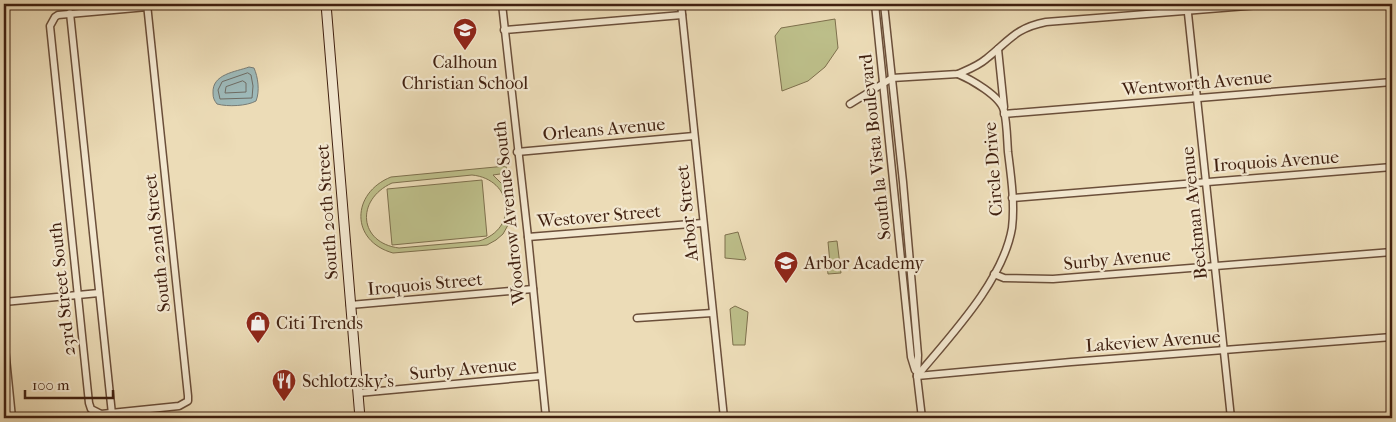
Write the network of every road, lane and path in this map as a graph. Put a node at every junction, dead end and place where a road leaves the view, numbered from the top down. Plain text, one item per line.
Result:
1 (326, 4) edge
2 (502, 4) edge
3 (681, 4) edge
4 (876, 4) edge
5 (884, 4) edge
6 (1273, 4) edge
7 (147, 5) edge
8 (1187, 7) edge
9 (70, 13) junction
10 (682, 15) junction
11 (504, 30) junction
12 (998, 49) junction
13 (958, 74) junction
14 (892, 78) junction
15 (884, 81) junction
16 (1392, 82) edge
17 (1197, 98) junction
18 (850, 104) dead end
19 (1004, 112) junction
20 (694, 136) junction
21 (517, 152) junction
22 (1392, 167) edge
23 (1205, 182) junction
24 (1012, 198) junction
25 (703, 223) junction
26 (528, 237) junction
27 (1392, 252) edge
28 (1214, 266) junction
29 (994, 274) junction
30 (533, 290) junction
31 (99, 293) junction
32 (78, 294) junction
33 (4, 302) edge
34 (350, 305) junction
35 (712, 313) junction
36 (637, 318) dead end
37 (1392, 337) edge
38 (4, 338) edge
39 (1223, 350) junction
40 (541, 376) junction
41 (917, 376) junction
42 (358, 393) junction
43 (112, 414) junction
44 (12, 418) edge
45 (360, 418) edge
46 (546, 418) edge
47 (724, 418) edge
48 (922, 418) edge
49 (1231, 418) edge
50 (1386, 418) edge
51 (1392, 418) edge

1 - 34 main road, South 20th Street
2 - 11 street, Woodrow Avenue South
3 - 10 street, Arbor Street
4 - 15 street, South la Vista Boulevard
5 - 14 street, South la Vista Boulevard
6 - 8 street
7 - 9 street
7 - 43 street, South 22nd Street
8 - 12 street
8 - 17 street, Beckman Avenue
9 - 31 street, 23rd Street South
9 - 32 street, 23rd Street South
10 - 11 street
10 - 20 street, Arbor Street
11 - 21 street, Woodrow Avenue South
12 - 13 street
12 - 19 street
13 - 14 street
13 - 19 street, Circle Drive
14 - 15 street
14 - 41 street, South la Vista Boulevard
15 - 18 street
15 - 41 street, South la Vista Boulevard
16 - 17 street, Wentworth Avenue
17 - 19 street, Wentworth Avenue
17 - 23 street, Beckman Avenue
19 - 24 street, Circle Drive
20 - 21 street, Orleans Avenue
20 - 25 street, Arbor Street
21 - 26 street, Woodrow Avenue South
22 - 23 street, Iroquois Avenue
23 - 24 street, Iroquois Avenue
23 - 28 street, Beckman Avenue
24 - 29 street, Circle Drive
25 - 26 street, Westover Street
25 - 35 street, Arbor Street
26 - 30 street, Woodrow Avenue South
27 - 28 street, Surby Avenue
28 - 29 street, Surby Avenue
28 - 39 street, Beckman Avenue
29 - 41 street, Circle Drive
30 - 34 street, Iroquois Street
30 - 40 street, Woodrow Avenue South
31 - 32 street
31 - 43 street, 23rd Street South
32 - 33 street
32 - 43 street, 23rd Street South
34 - 42 main road, South 20th Street
35 - 36 street
35 - 47 street, Arbor Street
37 - 39 street, Lakeview Avenue
38 - 44 street
39 - 41 street, Lakeview Avenue
39 - 49 street, Beckman Avenue
40 - 42 street, Surby Avenue
40 - 46 street, Woodrow Avenue South
41 - 48 street, South la Vista Boulevard
42 - 45 main road, South 20th Street
50 - 51 main road

